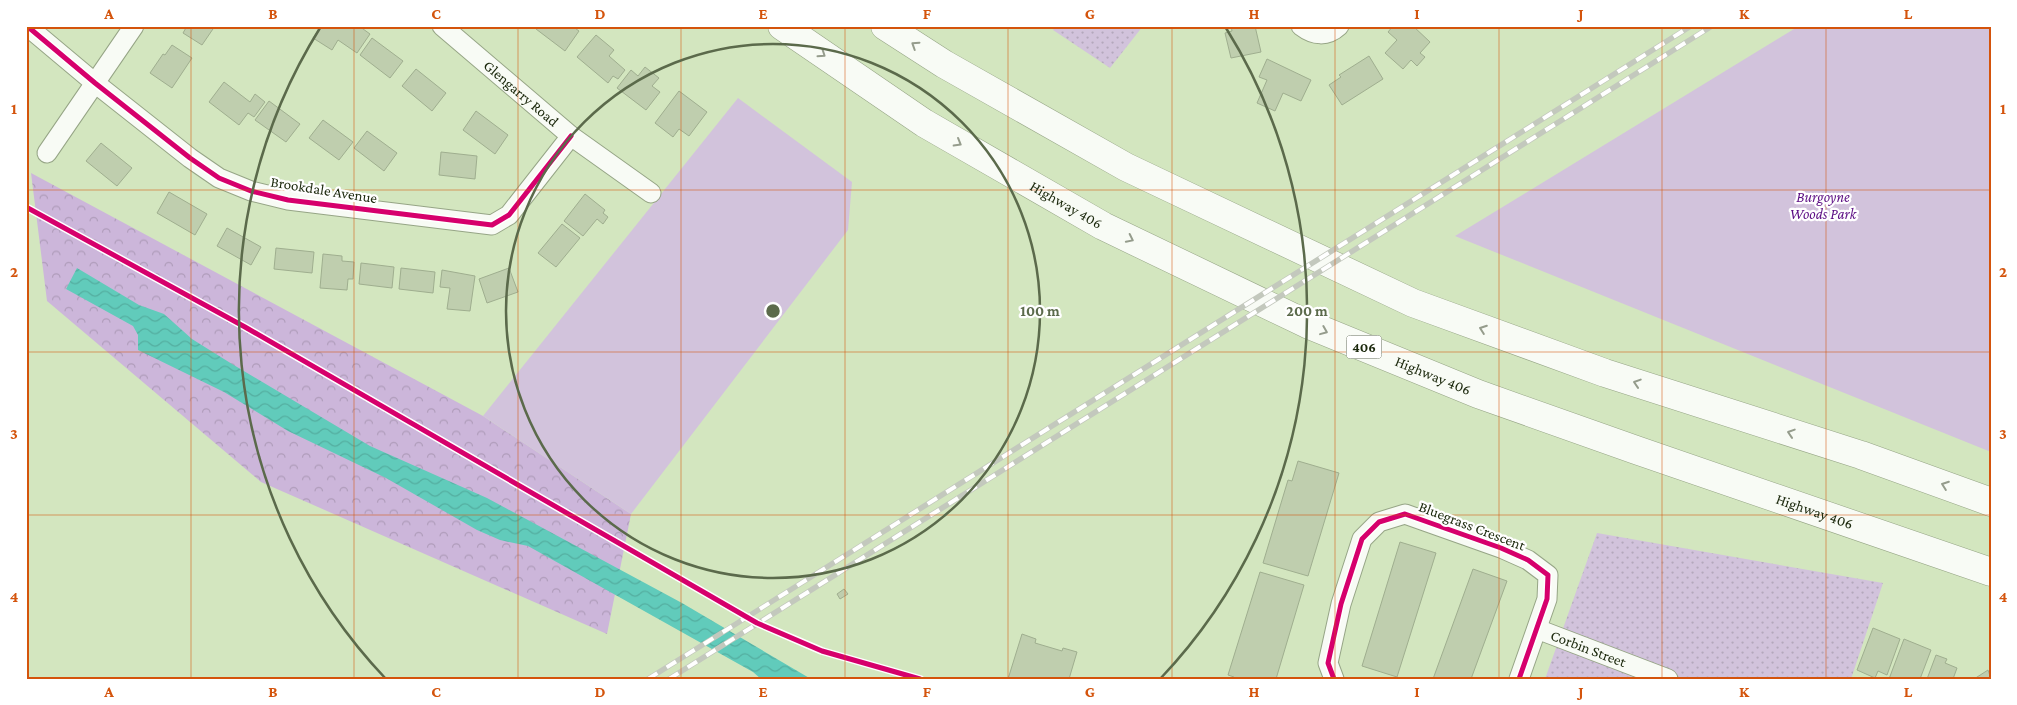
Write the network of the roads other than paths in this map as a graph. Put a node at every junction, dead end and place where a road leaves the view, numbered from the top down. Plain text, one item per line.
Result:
1 (26, 26) edge
2 (134, 26) edge
3 (442, 26) edge
4 (782, 26) edge
5 (885, 26) edge
6 (1302, 26) edge
7 (1339, 26) edge
8 (95, 83) junction
9 (571, 136) junction
10 (47, 153) dead end
11 (651, 193) dead end
12 (1991, 502) edge
13 (1991, 572) edge
14 (1537, 629) junction
15 (1334, 679) edge
16 (1519, 679) edge
17 (1668, 679) edge

1 - 8 street, Brookdale Avenue
2 - 8 street
3 - 9 street, Glengarry Road
4 -> 13 highway, Highway 406 / 406
12 -> 5 highway
6 - 7 street
8 - 9 street, Brookdale Avenue
8 - 10 street
9 - 11 street, Glengarry Road
14 - 15 street, Bluegrass Crescent
14 - 16 street
14 - 17 street, Corbin Street

